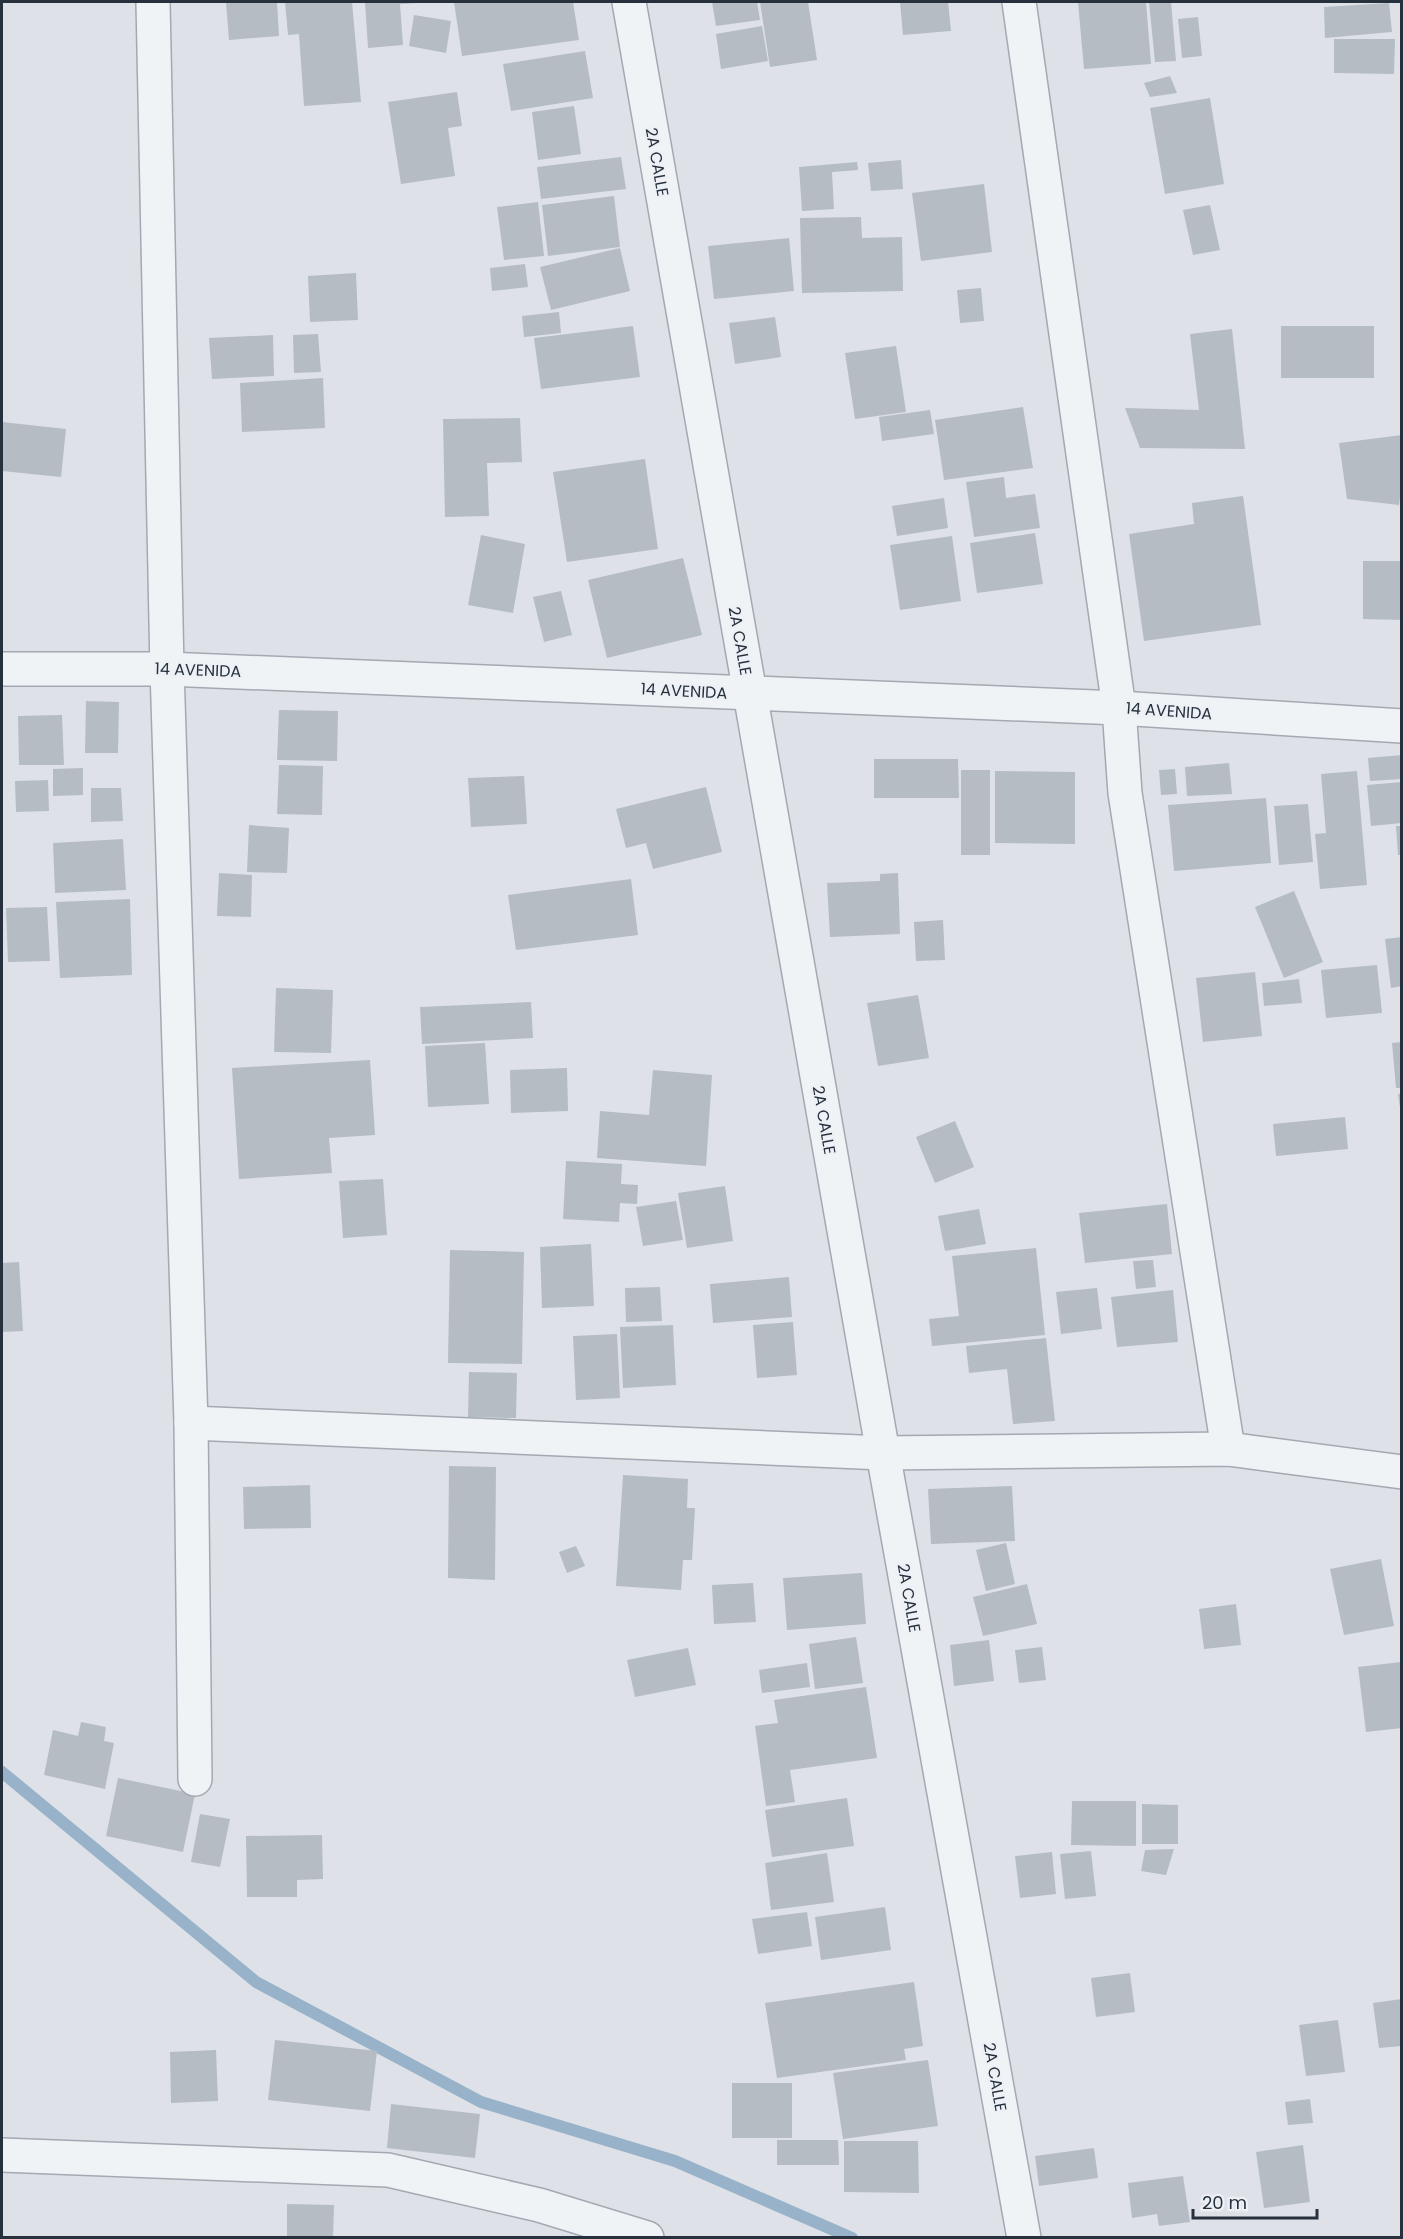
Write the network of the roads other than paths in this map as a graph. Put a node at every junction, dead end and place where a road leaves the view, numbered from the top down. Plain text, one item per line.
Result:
1 (153, 2) edge
2 (629, 2) edge
3 (1019, 2) edge
4 (2, 669) edge
5 (167, 669) junction
6 (749, 694) junction
7 (1119, 708) junction
8 (1401, 726) edge
9 (191, 1423) junction
10 (1228, 1449) junction
11 (883, 1453) junction
12 (1401, 1472) edge
13 (195, 1779) dead end
14 (2, 2155) edge
15 (647, 2238) edge
16 (1024, 2238) edge

1 - 5 street
2 - 6 street, 2A CALLE
3 - 7 street
4 - 5 street, 14 AVENIDA
5 - 6 street, 14 AVENIDA
5 - 9 street
6 - 7 street, 14 AVENIDA
6 - 11 street, 2A CALLE
7 - 8 street, 14 AVENIDA
7 - 10 street
9 - 11 street
9 - 13 street
10 - 11 street
10 - 12 street
11 - 16 street, 2A CALLE
14 - 15 street

